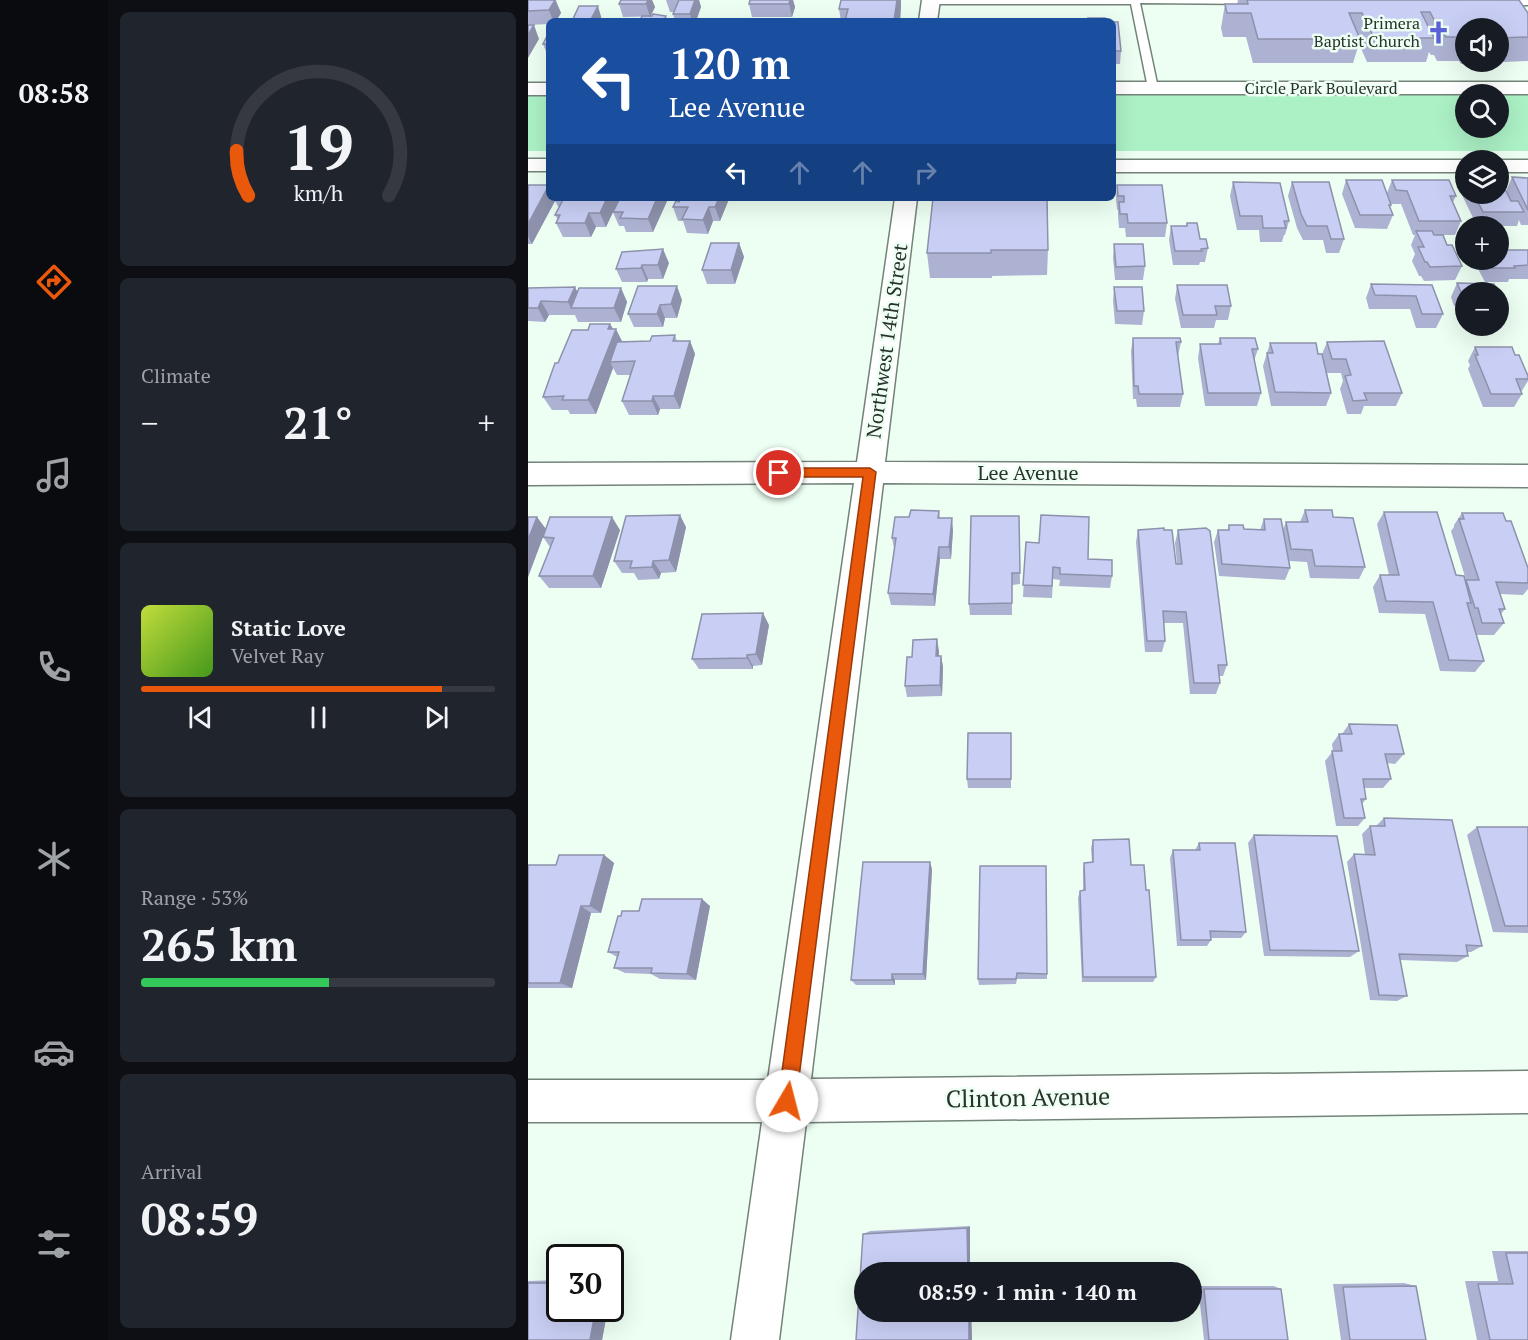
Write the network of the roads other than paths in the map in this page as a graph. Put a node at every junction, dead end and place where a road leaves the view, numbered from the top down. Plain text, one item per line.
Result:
1 (1486, 0) edge
2 (931, 1) edge
3 (1135, 1) edge
4 (1276, 2) edge
5 (1528, 2) edge
6 (928, 18) edge
7 (1116, 88) edge
8 (1153, 88) junction
9 (1528, 88) edge
10 (528, 89) edge
11 (546, 89) edge
12 (528, 165) edge
13 (546, 165) edge
14 (1116, 166) edge
15 (1455, 166) edge
16 (1509, 166) edge
17 (1528, 166) edge
18 (906, 201) edge
19 (870, 472) junction
20 (528, 474) edge
21 (1528, 476) edge
22 (1528, 1092) edge
23 (528, 1101) edge
24 (787, 1101) junction
25 (755, 1340) edge

1 - 5 lane
2 - 3 lane
2 - 6 street
3 - 4 lane
3 - 8 lane
7 - 8 street, Circle Park Boulevard
8 - 9 street, Circle Park Boulevard
10 - 11 street
12 - 13 street
14 - 15 street
16 - 17 street
18 - 19 street, Northwest 14th Street
19 - 20 street, Lee Avenue
19 - 21 street, Lee Avenue
19 - 24 street, Northwest 14th Street
22 - 24 street, Clinton Avenue
23 - 24 street, Clinton Avenue
24 - 25 street, Northwest 14th Street

